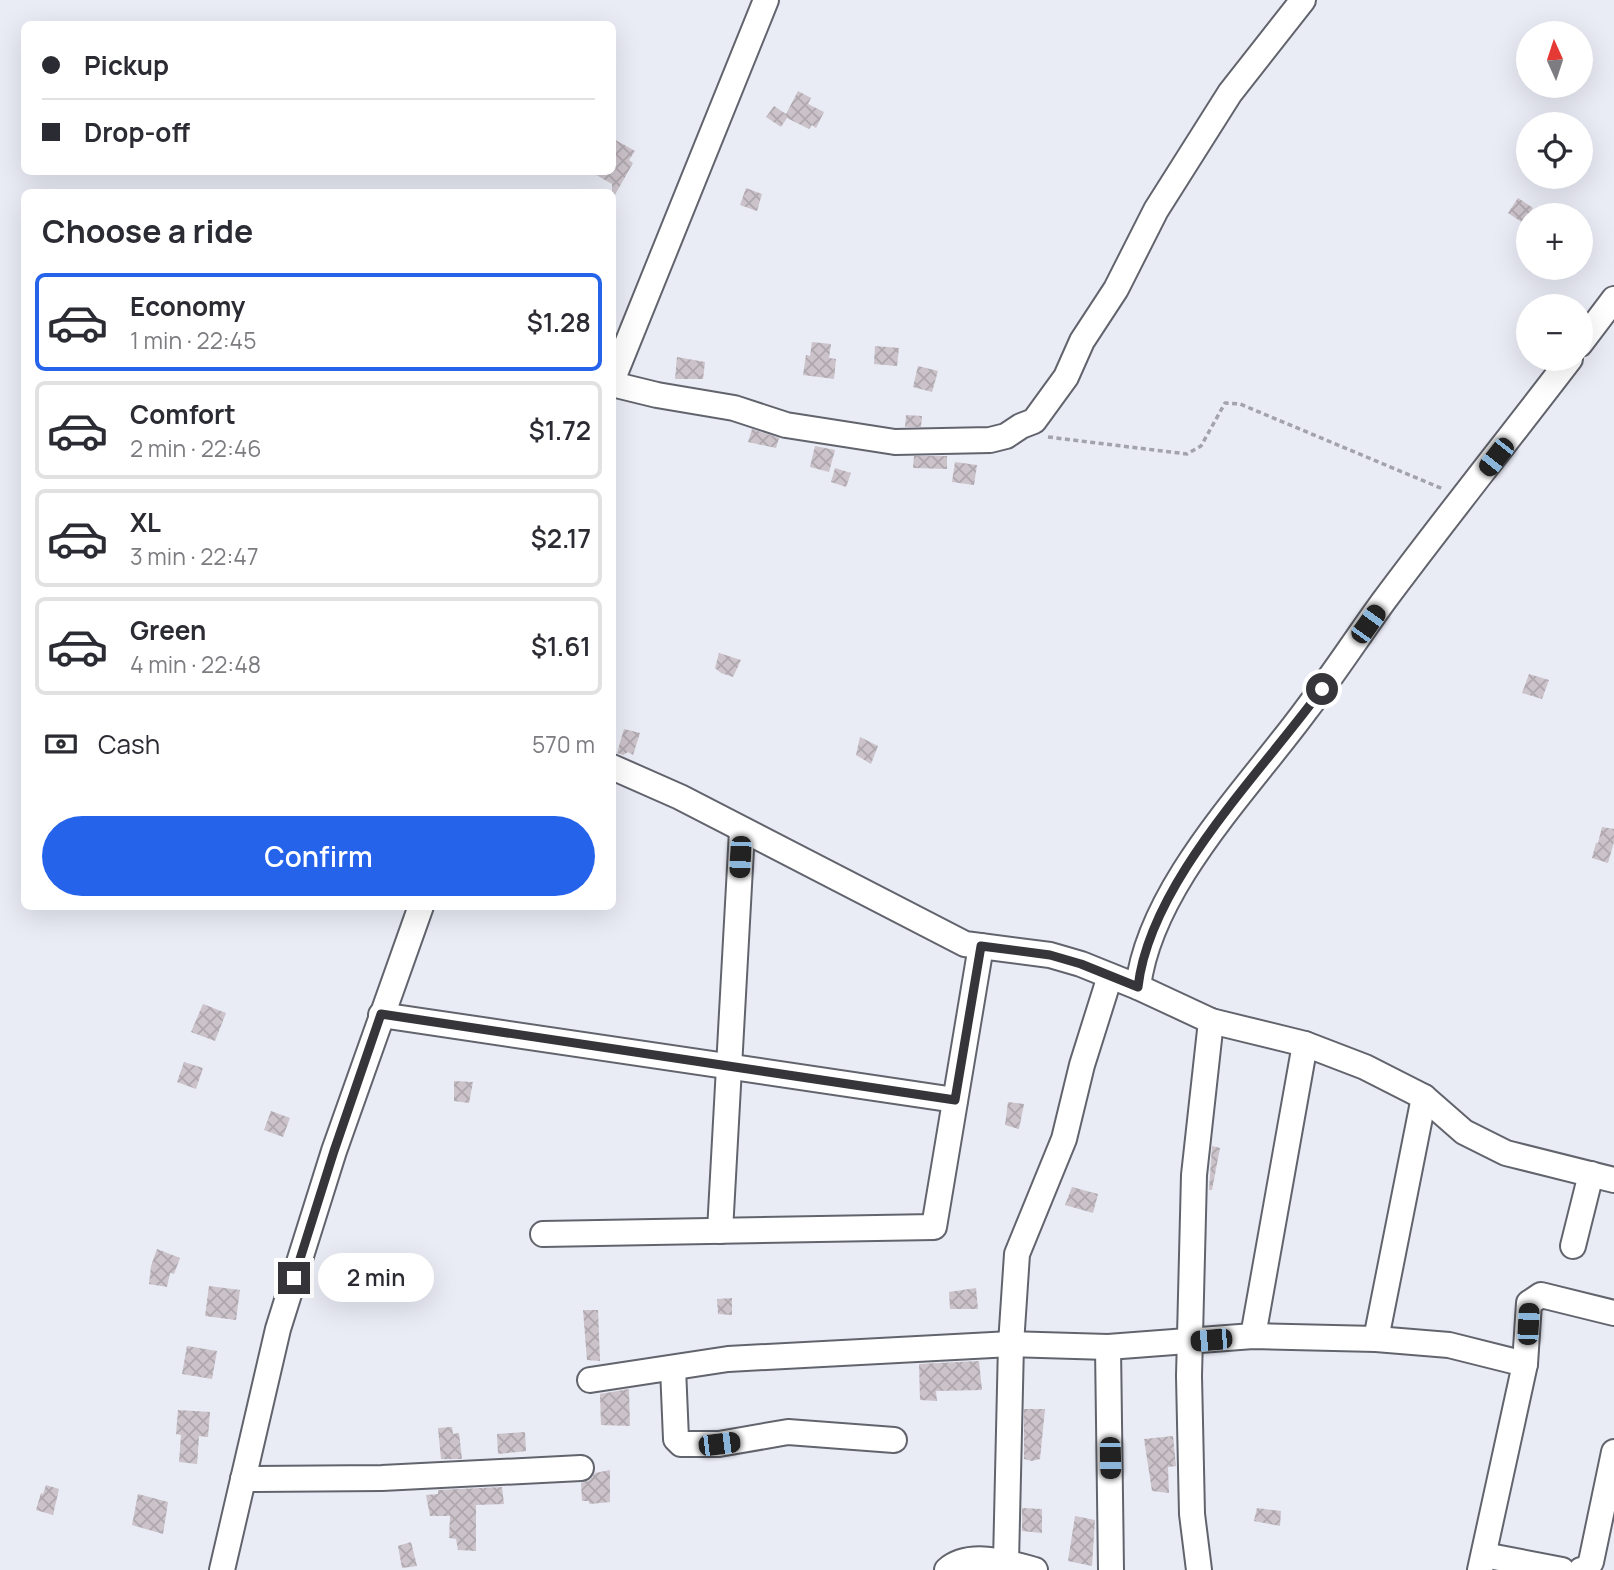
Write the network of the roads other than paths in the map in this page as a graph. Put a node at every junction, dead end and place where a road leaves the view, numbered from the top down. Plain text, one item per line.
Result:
1 (766, 0) edge
2 (1303, 0) edge
3 (1614, 299) edge
4 (1593, 327) edge
5 (1561, 371) edge
6 (616, 373) edge
7 (616, 384) edge
8 (616, 770) edge
9 (742, 831) junction
10 (420, 910) edge
11 (981, 946) junction
12 (1110, 976) junction
13 (1138, 987) junction
14 (381, 1014) junction
15 (1211, 1021) junction
16 (1305, 1044) junction
17 (729, 1066) junction
18 (1423, 1097) junction
19 (955, 1100) junction
20 (1602, 1177) edge
21 (720, 1231) junction
22 (543, 1234) dead end
23 (1573, 1246) dead end
24 (1614, 1313) edge
25 (1253, 1336) junction
26 (1376, 1339) junction
27 (1191, 1341) junction
28 (1010, 1344) junction
29 (1108, 1347) junction
30 (1525, 1364) junction
31 (673, 1368) junction
32 (590, 1380) dead end
33 (894, 1440) dead end
34 (1614, 1452) edge
35 (581, 1468) dead end
36 (243, 1479) junction
37 (1611, 1485) edge
38 (1006, 1562) junction
39 (1482, 1563) edge
40 (222, 1570) edge
41 (947, 1570) edge
42 (1035, 1570) edge
43 (1111, 1570) edge
44 (1199, 1570) edge
45 (1562, 1570) edge
46 (1581, 1570) edge

1 - 6 street
2 - 7 street
3 - 4 street
5 - 13 street
8 - 9 street
9 - 11 street
9 - 17 street
10 - 14 street
11 - 12 street
11 - 19 street
12 - 13 street
12 - 28 street
13 - 15 street
14 - 17 street
14 - 36 street
15 - 16 street
15 - 27 street
16 - 18 street
16 - 25 street
17 - 19 street
17 - 21 street
18 - 20 street
18 - 26 street
19 - 21 street
20 - 23 street
21 - 22 street
24 - 30 street
25 - 26 street
25 - 27 street
26 - 30 street
27 - 29 street
27 - 44 street
28 - 29 street
28 - 31 street
28 - 38 street
29 - 43 street
30 - 39 street
31 - 32 street
31 - 33 street
34 - 37 street
35 - 36 street
36 - 40 street
37 - 46 street
38 - 41 street
38 - 42 street
39 - 45 street

